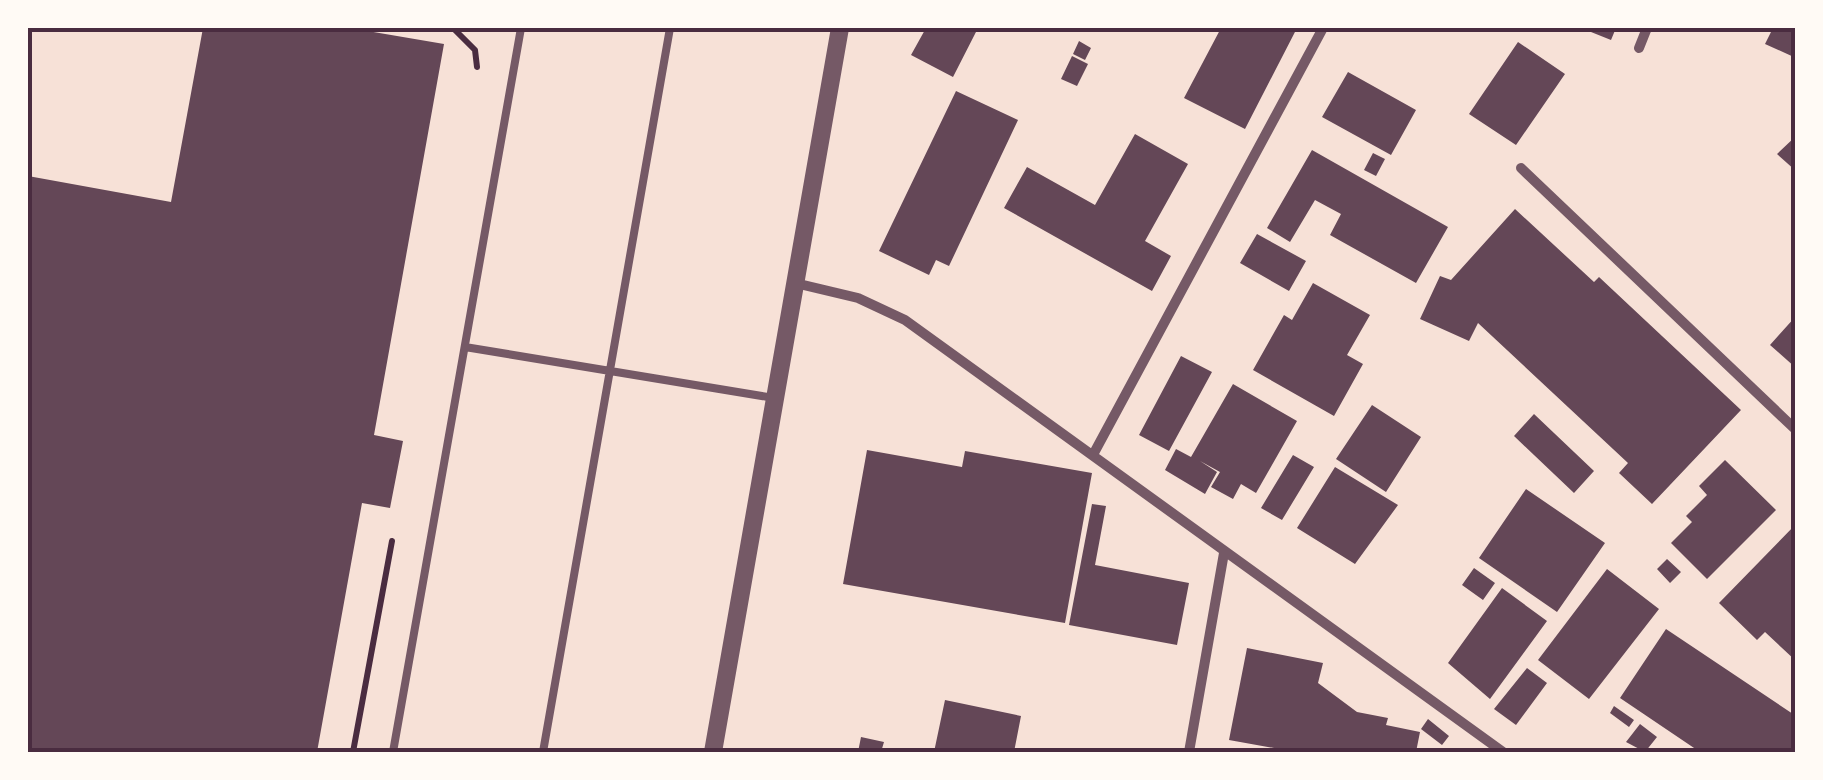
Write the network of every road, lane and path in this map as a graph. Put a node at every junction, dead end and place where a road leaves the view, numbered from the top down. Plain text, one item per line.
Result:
1 (521, 28) edge
2 (670, 28) edge
3 (840, 28) edge
4 (1322, 28) edge
5 (1647, 28) edge
6 (1639, 48) dead end
7 (1521, 168) dead end
8 (795, 283) junction
9 (465, 347) junction
10 (610, 370) junction
11 (774, 398) junction
12 (1796, 430) edge
13 (1094, 453) junction
14 (1224, 553) junction
15 (393, 752) edge
16 (543, 752) edge
17 (713, 752) edge
18 (1189, 752) edge
19 (1503, 752) edge

1 - 9 lane
2 - 10 lane
3 - 8 street
4 - 13 street
5 - 6 street
7 - 12 street
8 - 11 street
8 - 13 street
9 - 10 lane
9 - 15 lane
10 - 11 lane
10 - 16 lane
11 - 17 street
13 - 14 street
14 - 18 street
14 - 19 street

